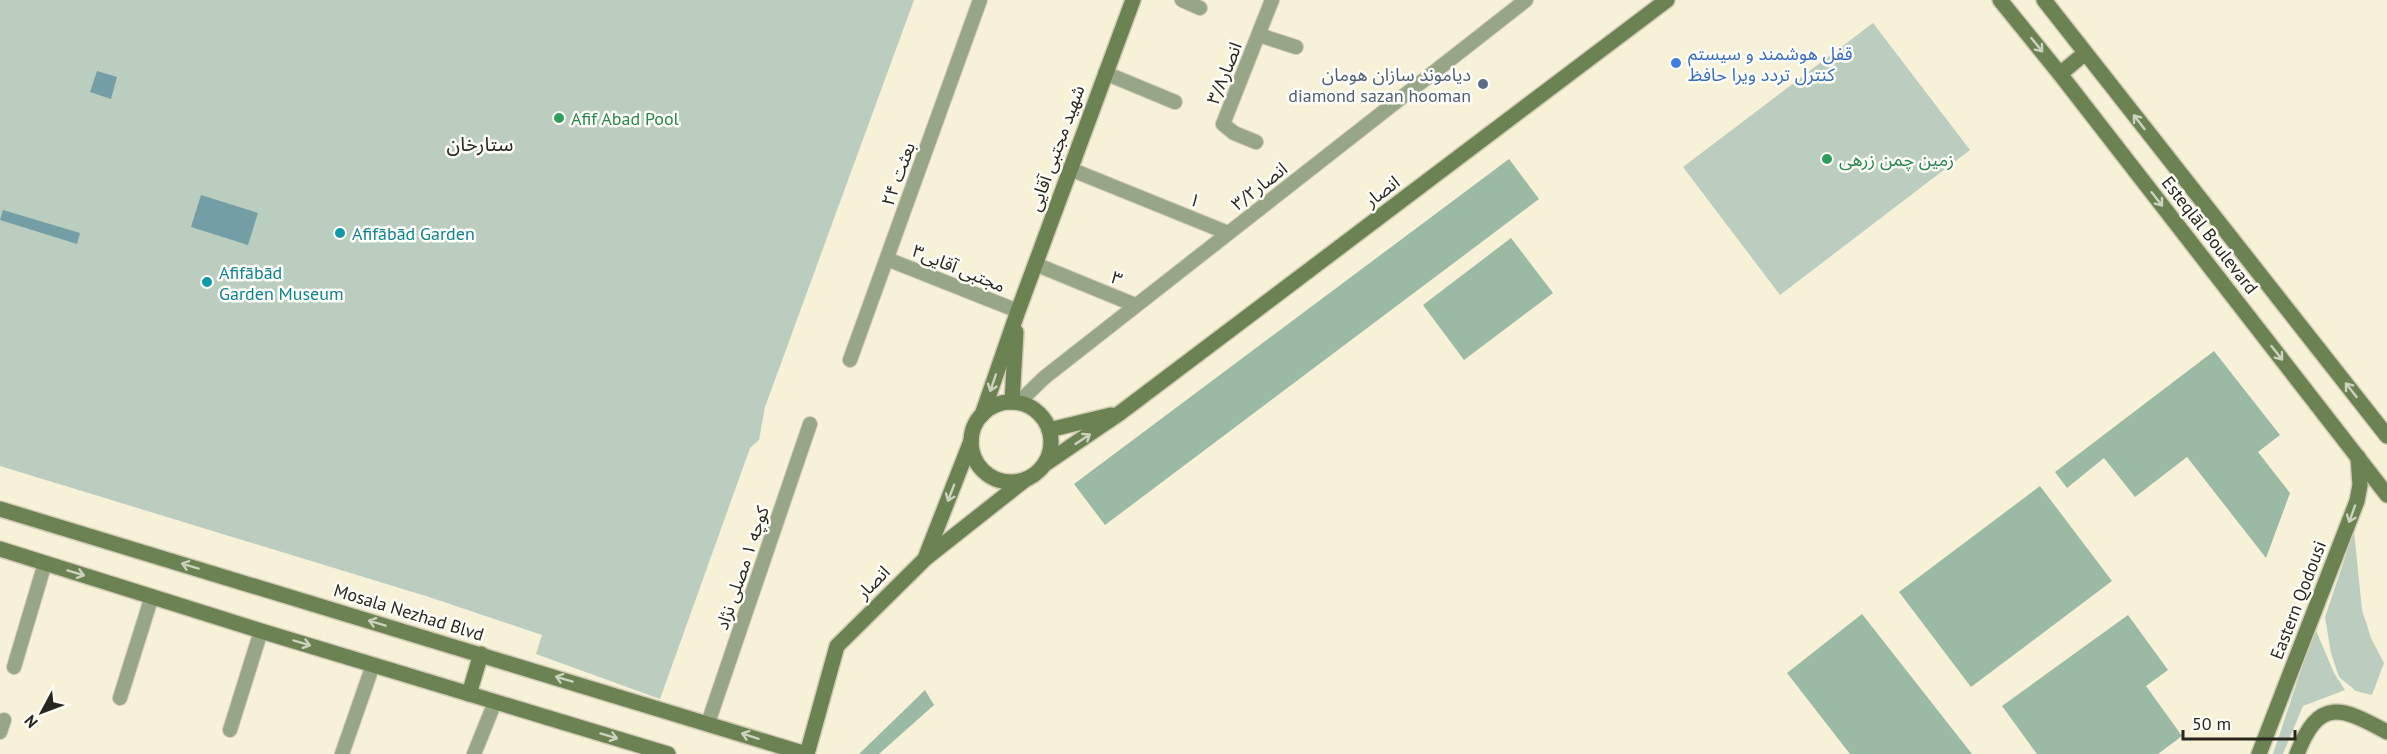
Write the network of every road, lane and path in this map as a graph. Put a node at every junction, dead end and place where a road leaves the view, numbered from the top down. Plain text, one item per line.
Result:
1 (980, 0) edge
2 (1133, 0) edge
3 (1182, 0) edge
4 (1272, 0) edge
5 (1526, 0) edge
6 (1667, 0) edge
7 (2000, 0) edge
8 (2050, 2) edge
9 (1200, 8) dead end
10 (1259, 35) junction
11 (1296, 47) dead end
12 (2085, 54) junction
13 (1105, 73) junction
14 (2060, 74) junction
15 (1175, 102) dead end
16 (1256, 142) dead end
17 (1070, 169) junction
18 (1228, 233) junction
19 (887, 259) junction
20 (1035, 264) junction
21 (1135, 305) junction
22 (1018, 311) junction
23 (850, 360) dead end
24 (1015, 403) junction
25 (1120, 413) junction
26 (982, 415) junction
27 (810, 424) dead end
28 (1049, 430) junction
29 (2387, 436) edge
30 (972, 438) junction
31 (2358, 457) junction
32 (1045, 464) junction
33 (1026, 479) junction
34 (2387, 495) edge
35 (0, 509) edge
36 (0, 549) edge
37 (926, 558) junction
38 (45, 563) junction
39 (152, 596) junction
40 (261, 631) junction
41 (481, 654) junction
42 (373, 664) junction
43 (14, 668) dead end
44 (469, 694) junction
45 (120, 698) dead end
46 (495, 702) junction
47 (708, 723) junction
48 (230, 730) dead end
49 (2387, 732) edge
50 (648, 751) edge
51 (342, 754) edge
52 (474, 754) edge
53 (668, 754) edge
54 (807, 754) edge
55 (2259, 754) edge
56 (2296, 754) edge

1 - 19 street, بعثت ۲۴
2 - 13 main road, شهید مجتبی آقایی
3 - 9 street
4 - 10 street, انصار۳/۸
5 - 18 street, انصار۳/۲
6 - 25 main road, انصار
7 -> 14 main road, Esteqlāl Boulevard
8 - 12 main road, Esteqlāl Boulevard
10 - 11 street
10 - 16 street, انصار۳/۸
12 - 14 main road
29 -> 12 main road, Esteqlāl Boulevard
13 - 15 street
13 - 17 main road, شهید مجتبی آقایی
14 -> 31 main road, Esteqlāl Boulevard
17 - 18 street, ۱
17 - 20 main road, شهید مجتبی آقایی
18 - 21 street, انصار۳/۲
19 - 22 street, مجتبی آقایی۳
19 - 23 street, بعثت ۲۴
20 - 21 street, ۳
20 - 22 main road, شهید مجتبی آقایی
21 - 24 street, انصار۳/۲
22 - 24 main road, شهید مجتبی آقایی
22 -> 26 main road, شهید مجتبی آقایی
24 - 26 main road
24 - 28 main road
25 - 28 main road, انصار
32 -> 25 main road, انصار
26 - 30 main road
27 - 47 street, کوچه ۱ مصلی نژاد
28 - 32 main road
30 - 33 main road
30 -> 37 main road
31 - 34 main road, Esteqlāl Boulevard
31 -> 55 main road, Eastern Qodousi
32 - 33 main road
33 - 37 main road, انصار
41 -> 35 main road, Mosala Nezhad Blvd
36 - 38 main road
37 - 54 main road, انصار
38 -> 39 main road
38 - 43 street
39 - 40 main road
39 - 45 street
40 -> 42 main road
40 - 48 street
41 - 44 main road
47 -> 41 main road, Mosala Nezhad Blvd
42 - 44 main road
42 - 51 street
44 - 46 main road
46 -> 50 main road
46 - 52 street
54 -> 47 main road, Mosala Nezhad Blvd
49 - 56 main road
50 - 53 main road

